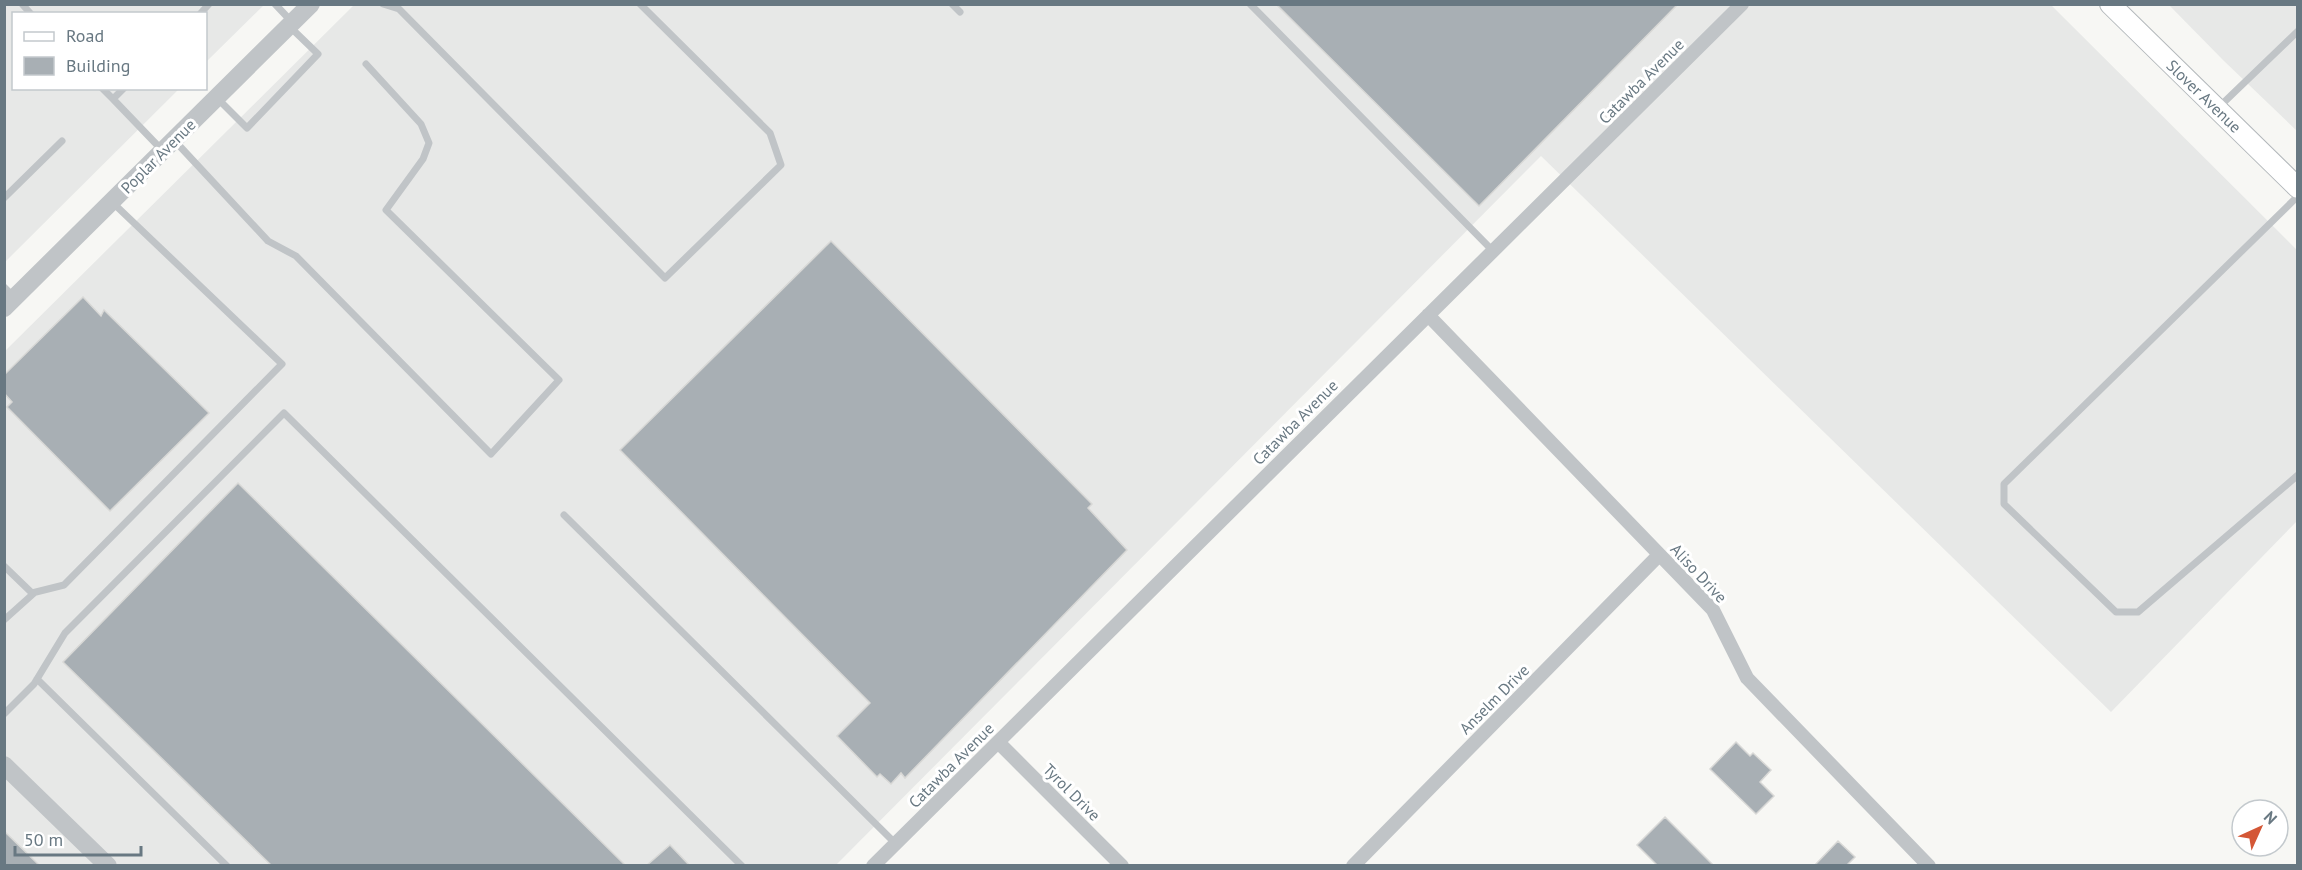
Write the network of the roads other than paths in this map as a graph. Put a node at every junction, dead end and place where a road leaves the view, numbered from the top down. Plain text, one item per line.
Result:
1 (275, 4) edge
2 (311, 4) edge
3 (383, 4) edge
4 (640, 4) edge
5 (952, 4) edge
6 (1250, 4) edge
7 (1743, 4) edge
8 (2110, 4) edge
9 (960, 12) dead end
10 (291, 24) junction
11 (2298, 31) edge
12 (366, 64) dead end
13 (104, 90) edge
14 (122, 90) edge
15 (217, 98) junction
16 (113, 99) junction
17 (2217, 109) junction
18 (62, 141) dead end
19 (169, 145) junction
20 (2298, 188) edge
21 (2298, 196) edge
22 (4, 198) edge
23 (112, 202) junction
24 (1493, 251) junction
25 (8, 298) edge
26 (1428, 315) junction
27 (2298, 475) edge
28 (564, 515) dead end
29 (1659, 555) junction
30 (4, 566) edge
31 (32, 593) junction
32 (4, 620) edge
33 (37, 679) junction
34 (4, 714) edge
35 (998, 742) junction
36 (4, 765) edge
37 (895, 843) junction
38 (108, 866) edge
39 (227, 866) edge
40 (742, 866) edge
41 (873, 866) edge
42 (1122, 866) edge
43 (1353, 866) edge
44 (1929, 866) edge

1 - 10 lane
2 - 10 street, Poplar Avenue
3 - 4 lane
5 - 9 lane
6 - 24 lane
7 - 24 street, Catawba Avenue
8 - 17 main road, Slover Avenue
10 - 15 street, Poplar Avenue
10 - 15 lane
11 - 17 lane
12 - 19 lane
13 - 16 lane
14 - 16 lane
15 - 19 street, Poplar Avenue
16 - 19 lane
17 - 20 main road, Slover Avenue
18 - 22 lane
19 - 23 street, Poplar Avenue
21 - 27 lane
23 - 25 street, Poplar Avenue
23 - 31 lane
24 - 26 street, Catawba Avenue
26 - 29 street, Aliso Drive
26 - 35 street, Catawba Avenue
28 - 37 lane
29 - 43 street, Anselm Drive
29 - 44 street, Aliso Drive
30 - 31 lane
31 - 32 lane
33 - 34 lane
33 - 39 lane
33 - 40 lane
35 - 37 street, Catawba Avenue
35 - 42 street, Tyrol Drive
36 - 38 street
37 - 41 street, Catawba Avenue

